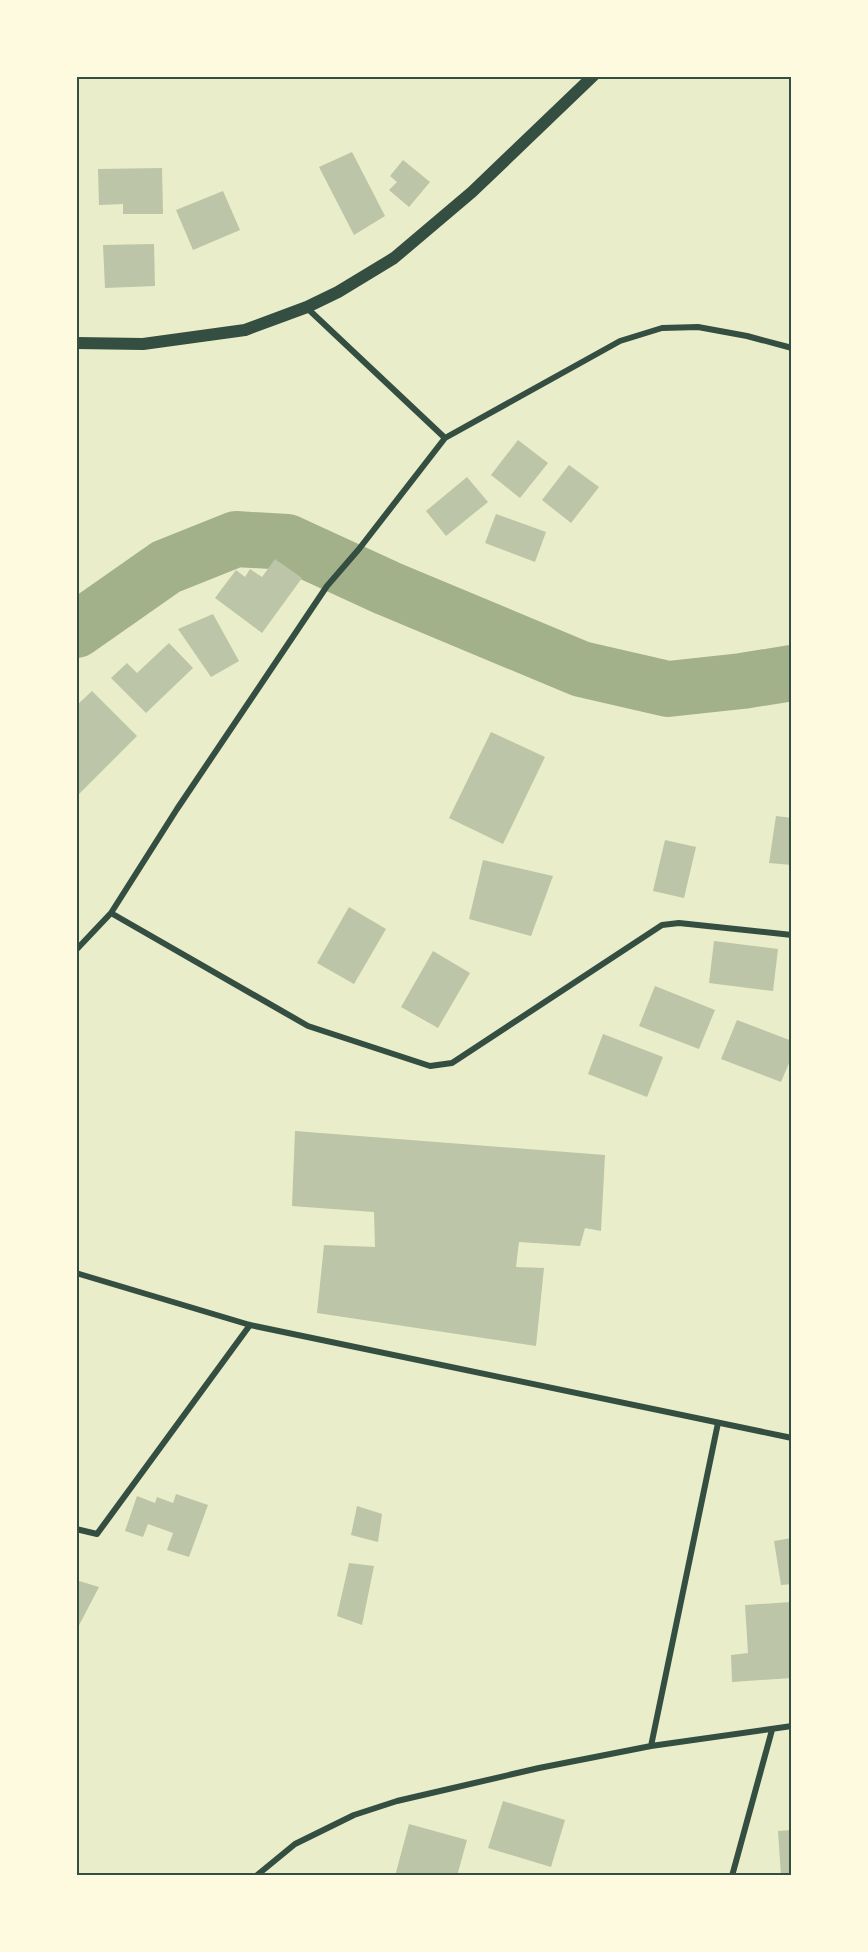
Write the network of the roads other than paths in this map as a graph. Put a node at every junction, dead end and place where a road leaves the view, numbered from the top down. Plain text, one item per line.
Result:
1 (593, 76) edge
2 (307, 307) junction
3 (76, 343) edge
4 (792, 348) edge
5 (445, 438) junction
6 (111, 913) junction
7 (792, 935) edge
8 (76, 950) edge
9 (76, 1273) edge
10 (250, 1325) junction
11 (718, 1423) junction
12 (792, 1438) edge
13 (76, 1529) edge
14 (792, 1726) edge
15 (772, 1730) junction
16 (651, 1746) junction
17 (256, 1875) edge
18 (732, 1875) edge

1 - 2 main road
2 - 3 main road
2 - 5 street
4 - 5 street
5 - 6 street
6 - 7 street
6 - 8 street
9 - 10 street
10 - 11 street
10 - 13 street
11 - 12 street
11 - 16 street
14 - 15 street
15 - 16 street
15 - 18 street
16 - 17 street

